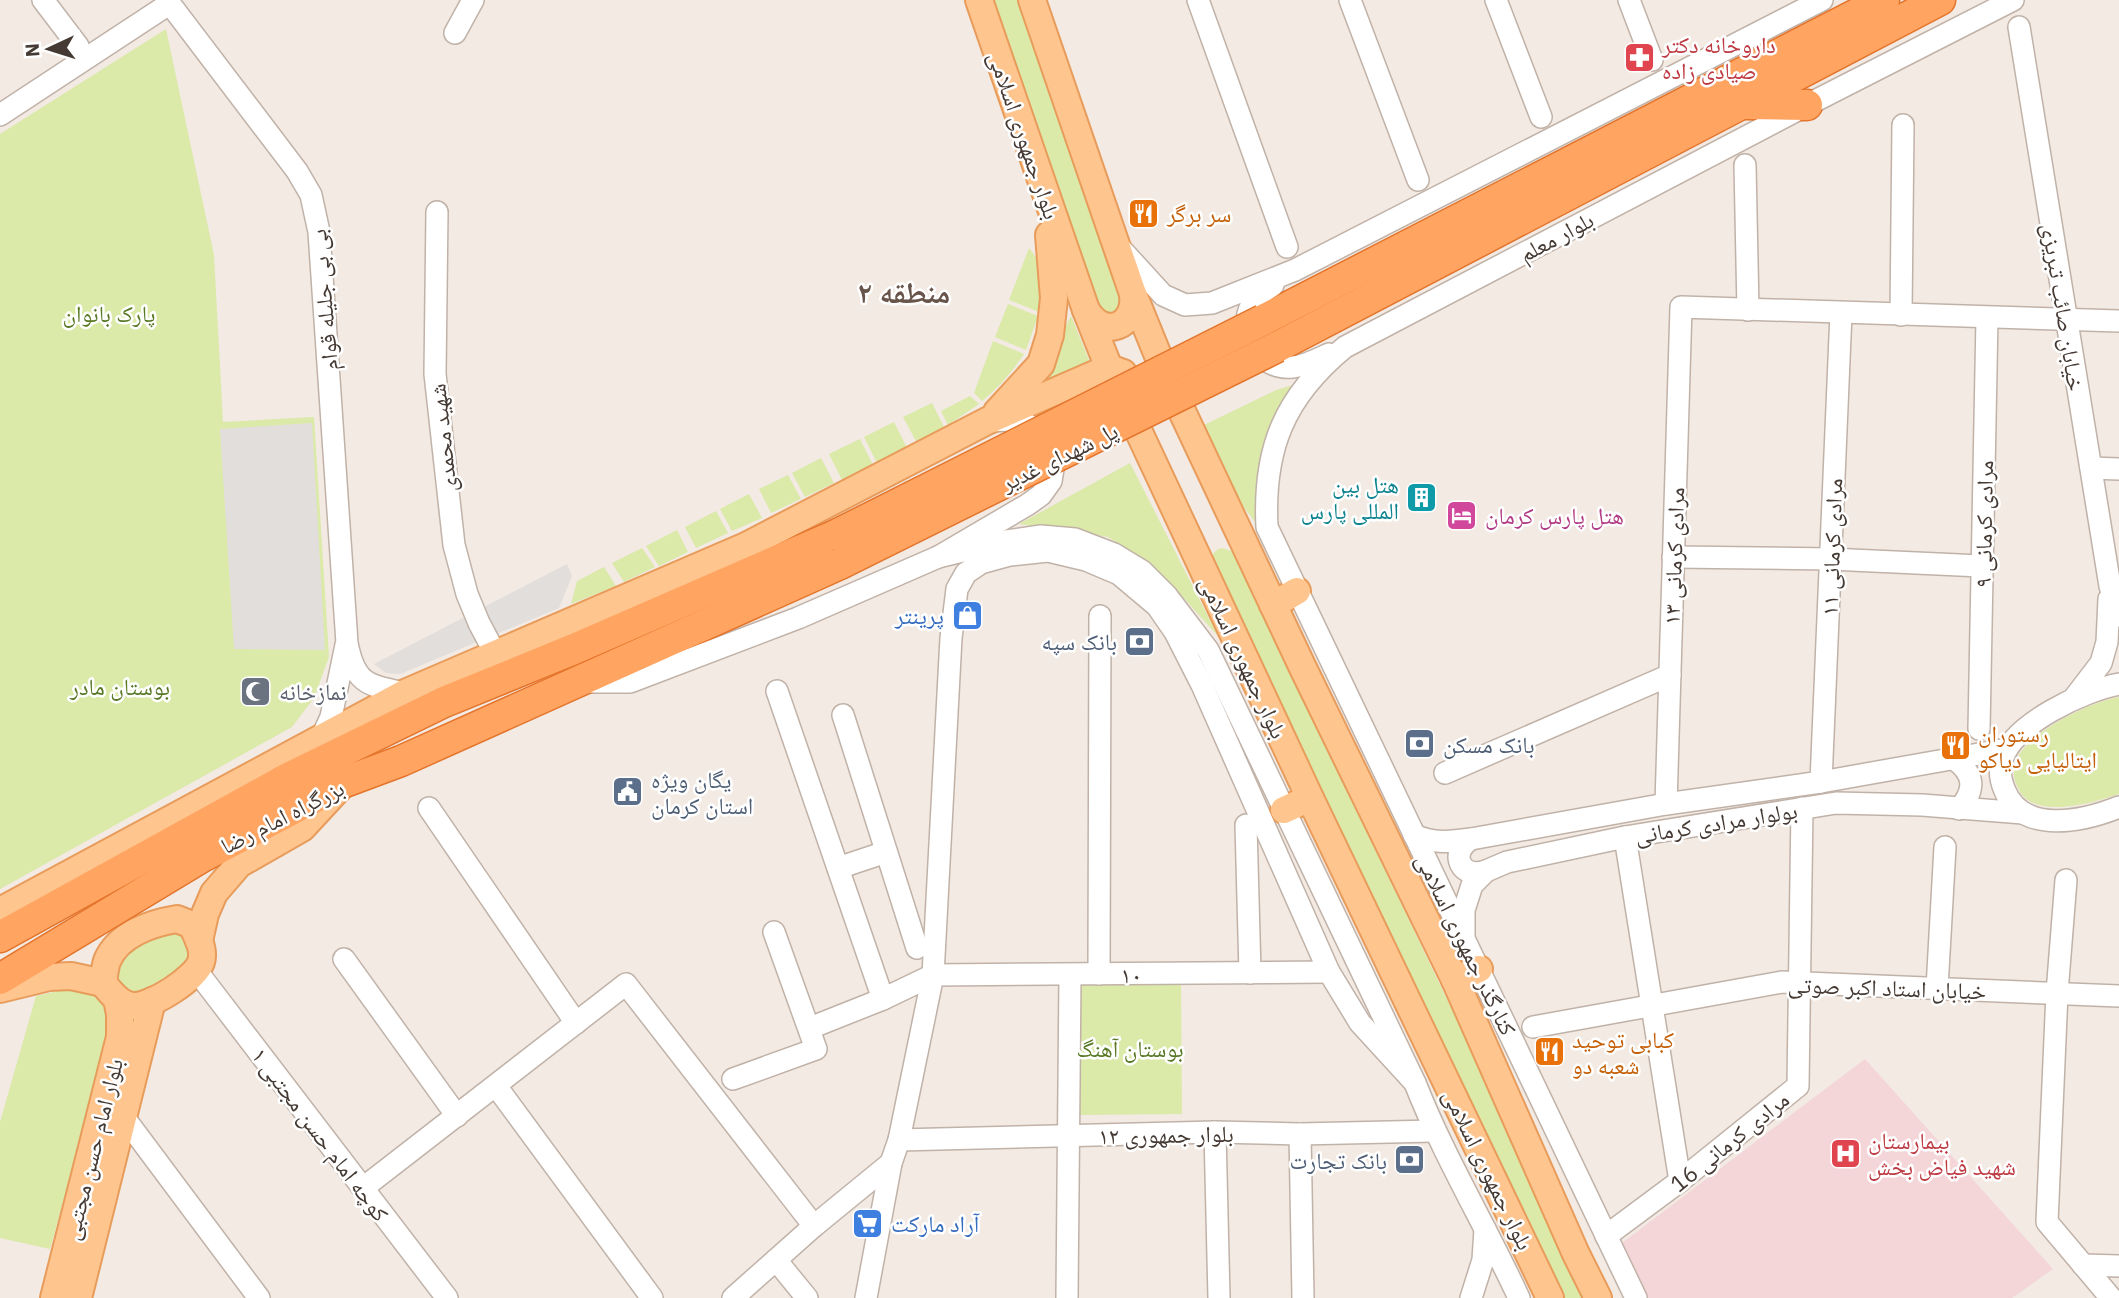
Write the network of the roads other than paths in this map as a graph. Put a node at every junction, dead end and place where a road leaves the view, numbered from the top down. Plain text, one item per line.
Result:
1 (43, 0) edge
2 (473, 0) edge
3 (979, 0) edge
4 (1032, 0) edge
5 (1198, 0) edge
6 (1350, 0) edge
7 (1496, 0) edge
8 (1629, 0) edge
9 (1857, 0) edge
10 (1884, 0) edge
11 (1940, 0) edge
12 (2013, 0) edge
13 (168, 2) edge
14 (1811, 11) edge
15 (2019, 27) dead end
16 (455, 33) dead end
17 (78, 46) dead end
18 (1652, 60) dead end
19 (1743, 103) junction
20 (1807, 105) junction
21 (0, 115) edge
22 (1541, 117) dead end
23 (1903, 125) dead end
24 (1745, 165) dead end
25 (1419, 180) dead end
26 (1044, 191) junction
27 (437, 212) dead end
28 (1115, 242) junction
29 (1287, 247) dead end
30 (1296, 270) junction
31 (1133, 294) junction
32 (1086, 310) junction
33 (1748, 310) junction
34 (1841, 313) junction
35 (1900, 315) junction
36 (1987, 318) junction
37 (2066, 321) junction
38 (2119, 321) edge
39 (1277, 347) joint
40 (1345, 347) junction
41 (1109, 368) junction
42 (1172, 390) junction
43 (988, 421) junction
44 (2091, 468) junction
45 (2119, 469) edge
46 (1673, 556) junction
47 (938, 557) junction
48 (1830, 559) junction
49 (1982, 566) junction
50 (2110, 586) junction
51 (1297, 591) junction
52 (1273, 605) junction
53 (1100, 616) dead end
54 (2119, 616) edge
55 (347, 643) junction
56 (574, 649) joint
57 (496, 655) junction
58 (1670, 675) junction
59 (580, 682) junction
60 (2119, 684) edge
61 (776, 691) dead end
62 (405, 693) junction
63 (2074, 698) junction
64 (843, 715) dead end
65 (1979, 729) dead end
66 (321, 739) junction
67 (2007, 749) junction
68 (1954, 759) junction
69 (1445, 773) dead end
70 (288, 778) junction
71 (1821, 782) junction
72 (342, 783) junction
73 (1310, 798) junction
74 (1665, 804) junction
75 (2119, 807) edge
76 (429, 808) dead end
77 (1802, 808) junction
78 (1959, 809) junction
79 (1284, 810) junction
80 (2023, 813) junction
81 (1246, 825) dead end
82 (1414, 835) junction
83 (1625, 837) junction
84 (1471, 839) junction
85 (1945, 847) dead end
86 (886, 852) junction
87 (838, 868) junction
88 (1486, 871) junction
89 (2066, 880) dead end
90 (0, 911) edge
91 (774, 932) dead end
92 (0, 937) edge
93 (1464, 937) junction
94 (199, 941) junction
95 (917, 948) dead end
96 (344, 959) dead end
97 (1479, 969) junction
98 (196, 970) junction
99 (1329, 972) junction
100 (1250, 973) junction
101 (933, 975) junction
102 (1070, 975) junction
103 (1100, 975) junction
104 (0, 979) edge
105 (1455, 980) junction
106 (1799, 982) junction
107 (1937, 988) junction
108 (0, 989) edge
109 (110, 991) junction
110 (2057, 993) junction
111 (2119, 996) edge
112 (883, 999) junction
113 (152, 1002) junction
114 (1651, 1006) junction
115 (576, 1023) junction
116 (1533, 1027) dead end
117 (810, 1028) junction
118 (131, 1038) junction
119 (733, 1079) dead end
120 (1415, 1083) junction
121 (496, 1086) junction
122 (123, 1116) junction
123 (457, 1116) junction
124 (1434, 1131) junction
125 (1215, 1132) junction
126 (1300, 1134) junction
127 (1068, 1136) junction
128 (899, 1140) junction
129 (891, 1163) junction
130 (1680, 1181) junction
131 (363, 1188) junction
132 (814, 1226) junction
133 (1485, 1227) junction
134 (1606, 1236) junction
135 (1576, 1254) junction
136 (776, 1260) junction
137 (2083, 1265) junction
138 (2119, 1266) edge
139 (1539, 1274) junction
140 (438, 1295) edge
141 (1516, 1296) edge
142 (54, 1298) edge
143 (78, 1298) edge
144 (259, 1298) edge
145 (652, 1298) edge
146 (733, 1298) edge
147 (807, 1298) edge
148 (866, 1298) edge
149 (1067, 1298) edge
150 (1219, 1298) edge
151 (1303, 1298) edge
152 (1472, 1298) edge
153 (1550, 1298) edge
154 (1598, 1298) edge
155 (1636, 1298) edge
156 (2111, 1298) edge

1 - 17 street
2 - 16 street
3 - 26 main road, بلوار جمهوری اسلامی
4 - 28 main road, بلوار جمهوری اسلامی
5 - 29 street
6 - 25 street
7 - 22 street
8 - 18 street
9 - 14 highway
10 - 14 highway
11 - 19 highway, بلوار معلم
12 - 20 street, بلوار معلم
13 - 21 street
13 - 55 street, بی بی جلیله قوام
14 - 30 street
14 - 56 highway, پل شهدای غدیر, bridge
15 - 37 street, خیابان صائب تبریزی
19 - 20 highway
19 - 39 highway, بلوار معلم
20 - 40 street, بلوار معلم
23 - 35 street
24 - 33 street
26 - 32 main road, بلوار جمهوری اسلامی
26 - 43 main road
27 - 57 street, شهید محمدی
28 - 30 street
28 - 31 main road, بلوار جمهوری اسلامی
30 - 40 street
31 - 32 main road
31 - 42 main road, بلوار جمهوری اسلامی
32 - 41 main road, بلوار جمهوری اسلامی
33 - 34 street
33 - 46 street, مرادی کرمانی ۱۳
34 - 35 street
34 - 48 street, مرادی کرمانی ۱۱
35 - 36 street
36 - 37 street
36 - 49 street, مرادی کرمانی ۹
37 - 38 street
37 - 44 street, خیابان صائب تبریزی
39 - 59 highway, پل شهدای غدیر, bridge
40 - 51 street, بلوار معلم
41 - 42 main road
41 - 43 main road
41 - 73 main road, بلوار جمهوری اسلامی
42 - 52 main road, بلوار جمهوری اسلامی
43 - 47 street
43 - 57 main road
44 - 45 street
44 - 50 street, خیابان صائب تبریزی
46 - 48 street
46 - 58 street, مرادی کرمانی ۱۳
47 - 59 street
47 - 79 street
48 - 49 street
48 - 71 street, مرادی کرمانی ۱۱
49 - 65 street, مرادی کرمانی ۹
50 - 54 street, خیابان صائب تبریزی
50 - 63 street, خیابان صائب تبریزی
51 - 52 main road
51 - 82 street, کنارگذر جمهوری اسلامی
52 - 105 main road, بلوار جمهوری اسلامی
53 - 103 street
55 - 62 street
55 - 66 street
56 - 70 highway, بزرگراه امام رضا
57 - 62 main road
58 - 69 street
58 - 74 street, مرادی کرمانی ۱۳
59 - 72 highway, بزرگراه امام رضا
60 - 63 street
61 - 87 street
62 - 66 main road
63 - 67 street
64 - 86 street
66 - 70 main road
66 - 90 main road
67 - 68 street, بولوار مرادی کرمانی
67 - 80 street
68 - 71 street, بولوار مرادی کرمانی
68 - 78 street
70 - 92 highway, بزرگراه امام رضا
71 - 74 street, بولوار مرادی کرمانی
72 - 94 main road
72 - 104 highway, بزرگراه امام رضا
73 - 79 main road
73 - 139 main road, بلوار جمهوری اسلامی
74 - 84 street, بولوار مرادی کرمانی
75 - 80 street, بولوار مرادی کرمانی
76 - 115 street
77 - 78 street, بولوار مرادی کرمانی
77 - 83 street, بولوار مرادی کرمانی
77 - 106 street, مرادی کرمانی 16
78 - 80 street, بولوار مرادی کرمانی
79 - 120 street
81 - 100 street
82 - 84 street, بولوار مرادی کرمانی
82 - 93 street, کنارگذر جمهوری اسلامی
83 - 88 street, بولوار مرادی کرمانی
83 - 114 street
84 - 88 street
85 - 107 street
86 - 87 street
86 - 95 street
87 - 112 street
88 - 93 street
89 - 110 street
91 - 117 street
93 - 97 street, کنارگذر جمهوری اسلامی
94 - 98 main road
94 - 109 main road
96 - 123 street
97 - 105 main road
97 - 134 street, کنارگذر جمهوری اسلامی
98 - 113 main road
98 - 131 street, کوچه امام حسن مجتبی ۱
99 - 100 street, ۱۰
99 - 101 street
99 - 120 street
100 - 103 street, ۱۰
101 - 102 street, ۱۰
101 - 112 street
101 - 128 street
102 - 103 street, ۱۰
102 - 127 street
105 - 135 main road, بلوار جمهوری اسلامی
106 - 107 street, خیابان استاد اکبر صوتی
106 - 114 street, خیابان استاد اکبر صوتی
106 - 130 street, مرادی کرمانی 16
107 - 110 street, خیابان استاد اکبر صوتی
108 - 109 main road
109 - 113 main road
109 - 118 main road, بلوار امام حسن مجتبی
110 - 111 street, خیابان استاد اکبر صوتی
110 - 137 street
112 - 117 street
113 - 118 main road, بلوار امام حسن مجتبی
114 - 116 street, خیابان استاد اکبر صوتی
114 - 130 street
115 - 121 street
115 - 132 street
117 - 119 street
118 - 122 main road, بلوار امام حسن مجتبی
118 - 142 main road, بلوار امام حسن مجتبی
120 - 124 street
121 - 123 street
121 - 145 street
122 - 143 main road, بلوار امام حسن مجتبی
122 - 144 street
123 - 131 street
124 - 126 street, بلوار جمهوری ۱۲
124 - 133 street
125 - 126 street, بلوار جمهوری ۱۲
125 - 127 street, بلوار جمهوری ۱۲
125 - 150 street
126 - 151 street
127 - 128 street, بلوار جمهوری ۱۲
127 - 149 street
128 - 129 street
129 - 132 street
129 - 148 street
130 - 134 street, مرادی کرمانی 16
131 - 140 street, کوچه امام حسن مجتبی ۱
132 - 136 street
133 - 141 street
133 - 152 street
134 - 155 street, کنارگذر جمهوری اسلامی
135 - 139 main road
135 - 154 main road, بلوار جمهوری اسلامی
136 - 146 street
136 - 147 street
137 - 138 street
137 - 156 street
139 - 153 main road, بلوار جمهوری اسلامی

